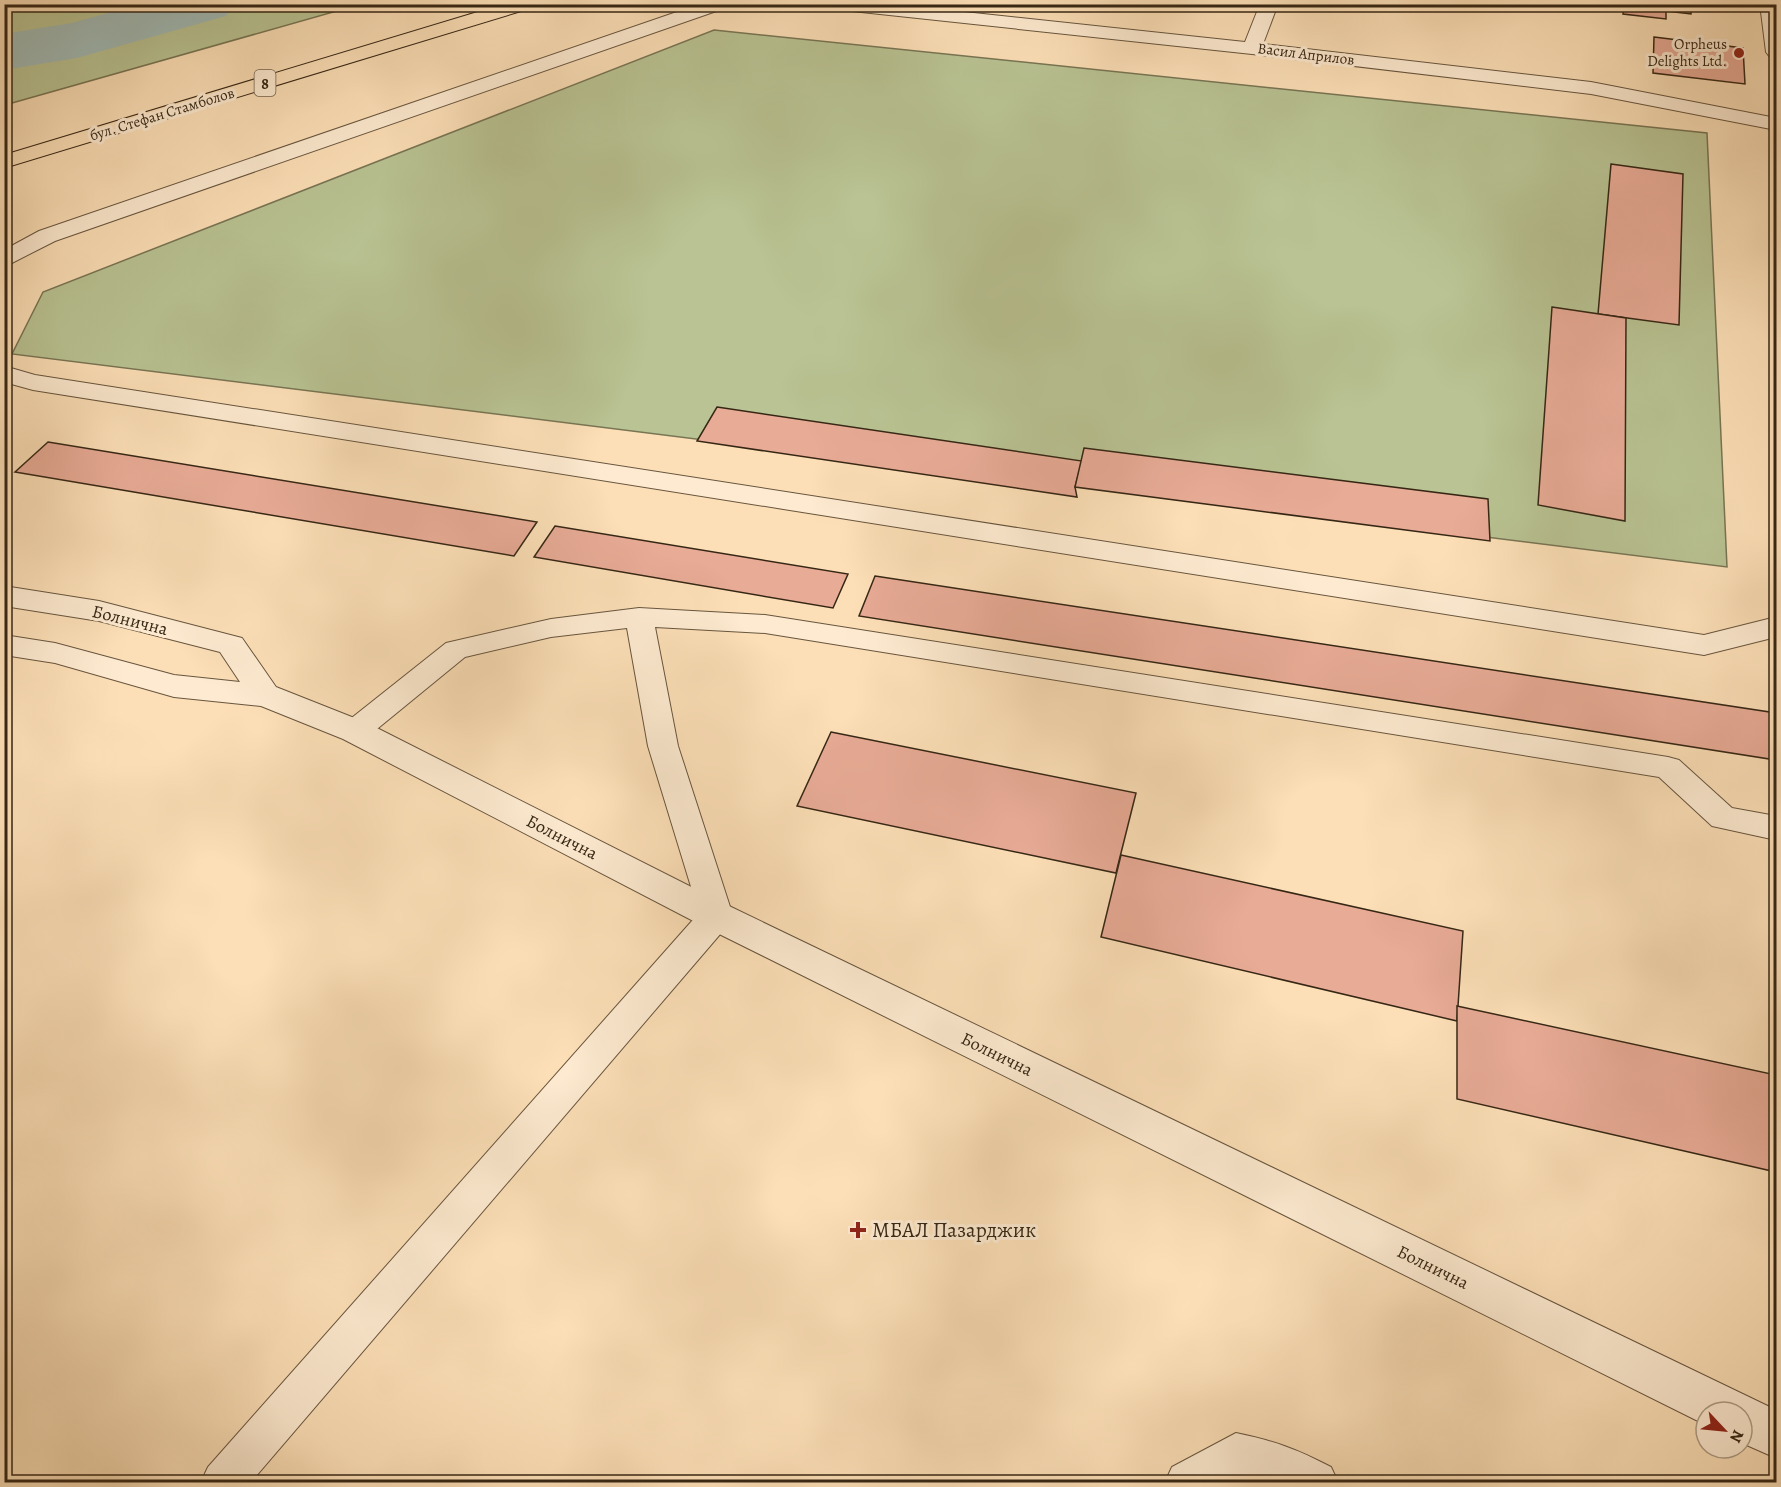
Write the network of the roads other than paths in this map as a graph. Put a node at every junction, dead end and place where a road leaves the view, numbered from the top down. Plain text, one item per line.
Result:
1 (525, 4) edge
2 (719, 4) edge
3 (833, 4) edge
4 (1269, 4) edge
5 (1769, 4) edge
6 (1252, 48) junction
7 (1776, 51) edge
8 (1776, 124) edge
9 (4, 162) edge
10 (4, 260) edge
11 (4, 374) edge
12 (4, 596) edge
13 (639, 617) junction
14 (1776, 627) edge
15 (4, 645) edge
16 (265, 695) junction
17 (355, 730) junction
18 (1776, 828) edge
19 (716, 916) junction
20 (1704, 1400) edge
21 (1754, 1424) edge
22 (1776, 1435) edge
23 (223, 1482) edge
24 (1187, 1482) edge
25 (1316, 1482) edge

1 - 9 main road, бул. Стефан Стамболов / 8
2 - 10 street
3 - 6 street, Васил Априлов
4 - 6 street
5 - 7 street
6 - 8 street, Васил Априлов
11 - 14 street
12 - 16 street, Болнична
13 - 17 lane
13 - 18 lane
13 - 19 lane
15 - 16 street, Болнична
16 - 17 street, Болнична
17 - 19 street, Болнична
19 - 20 street, Болнична
19 - 23 lane
21 - 22 street
24 - 25 lane

